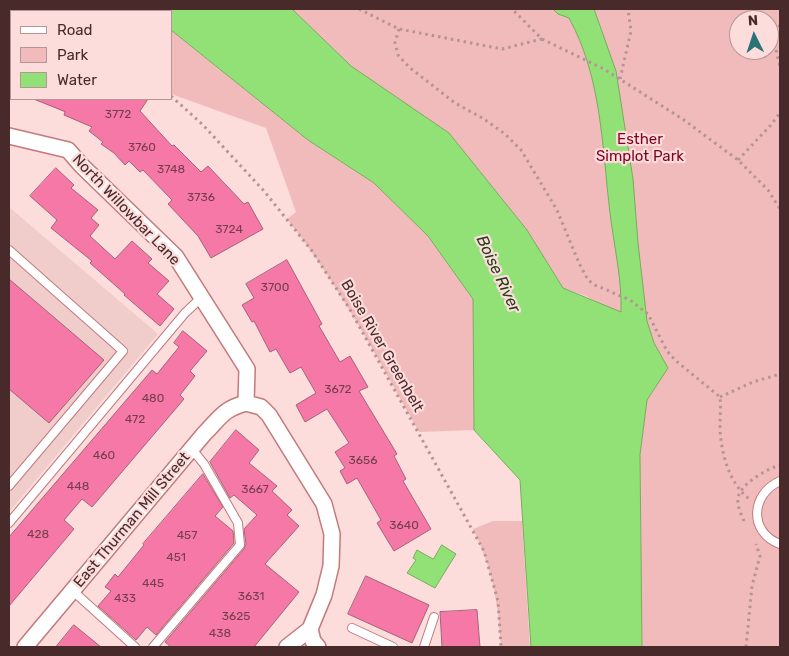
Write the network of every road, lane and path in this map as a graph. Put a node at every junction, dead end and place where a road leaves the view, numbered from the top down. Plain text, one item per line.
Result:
1 (359, 9) edge
2 (512, 9) edge
3 (628, 9) edge
4 (780, 24) edge
5 (399, 29) junction
6 (542, 39) junction
7 (780, 66) edge
8 (620, 79) junction
9 (172, 97) edge
10 (780, 113) edge
11 (9, 136) edge
12 (738, 160) junction
13 (780, 209) edge
14 (9, 250) edge
15 (202, 297) junction
16 (780, 374) edge
17 (720, 396) junction
18 (246, 403) junction
19 (192, 448) junction
20 (780, 466) edge
21 (780, 481) edge
22 (9, 486) edge
23 (740, 492) junction
24 (758, 505) junction
25 (9, 523) edge
26 (746, 526) dead end
27 (754, 540) dead end
28 (780, 544) edge
29 (73, 591) junction
30 (434, 617) dead end
31 (352, 628) dead end
32 (310, 629) junction
33 (24, 647) edge
34 (135, 647) edge
35 (153, 647) edge
36 (287, 647) edge
37 (318, 647) edge
38 (393, 647) edge
39 (424, 647) edge
40 (501, 647) edge
41 (746, 647) edge

1 - 5 path
2 - 6 path
3 - 8 path
4 - 7 path
5 - 6 path
5 - 17 path
6 - 8 path
8 - 12 path
9 - 40 path, Boise River Greenbelt
10 - 12 path
11 - 15 street, North Willowbar Lane
12 - 13 path
14 - 22 lane
15 - 18 street, North Willowbar Lane
15 - 25 lane
16 - 17 path
17 - 23 path
18 - 19 street, East Thurman Mill Street
18 - 32 street
19 - 29 street, East Thurman Mill Street
19 - 35 lane
20 - 23 path
21 - 24 lane
23 - 24 path
23 - 26 path
24 - 28 lane
27 - 41 path
29 - 33 street, East Thurman Mill Street
29 - 34 lane
30 - 39 lane
31 - 38 lane
32 - 36 street
32 - 37 street

